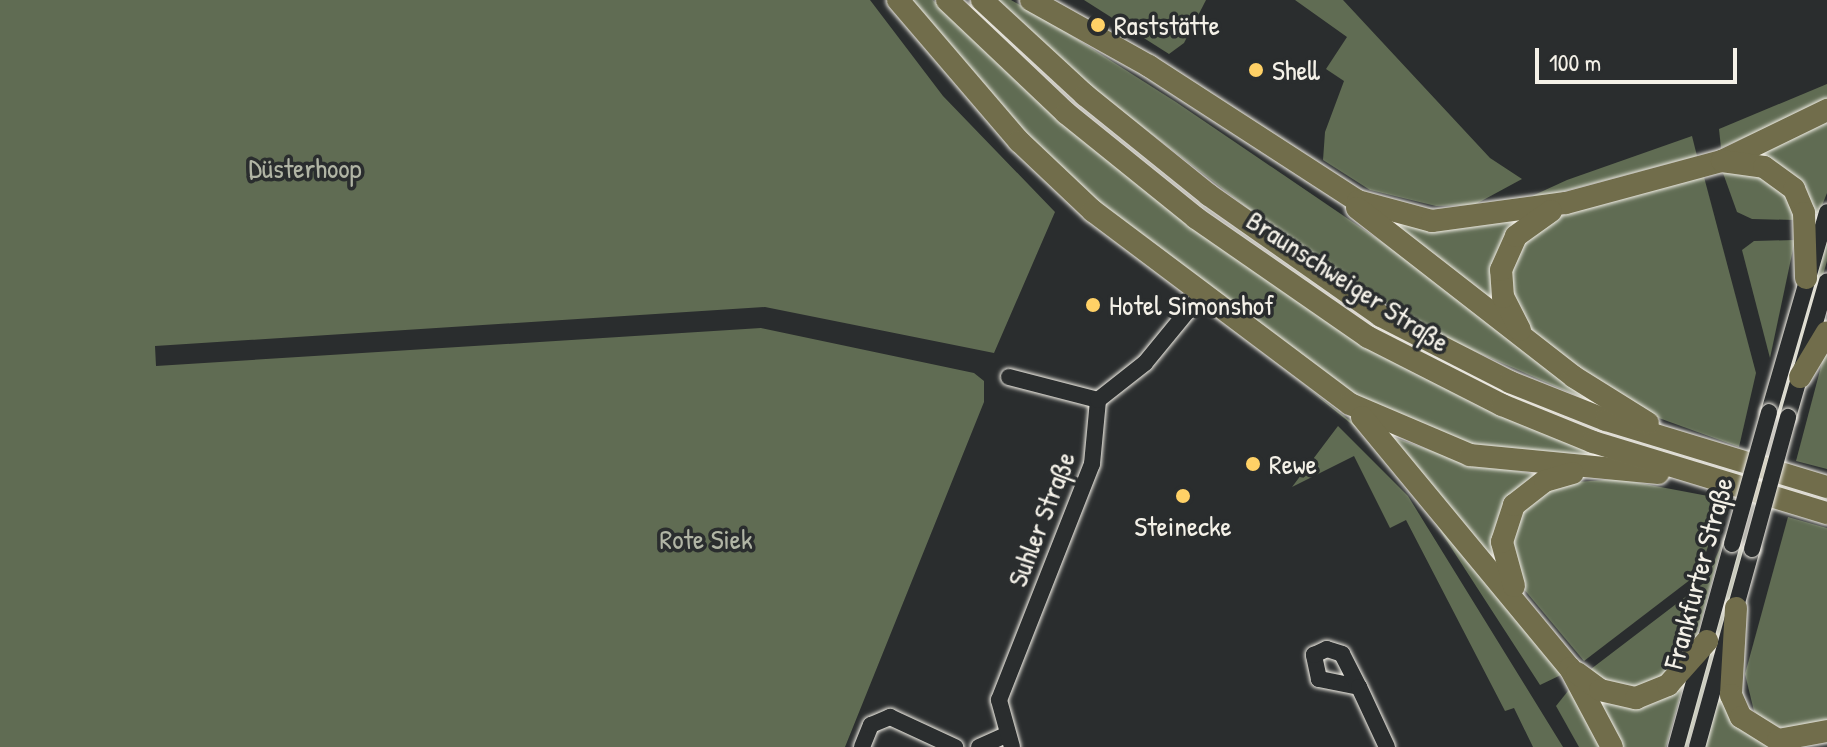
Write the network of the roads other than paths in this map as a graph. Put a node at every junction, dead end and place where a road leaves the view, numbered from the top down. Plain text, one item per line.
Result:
1 (898, 0) edge
2 (947, 0) edge
3 (982, 0) edge
4 (1031, 0) edge
5 (1827, 110) edge
6 (1711, 164) junction
7 (1320, 179) junction
8 (1566, 203) junction
9 (1819, 213) edge
10 (1817, 279) edge
11 (1200, 296) junction
12 (1827, 332) edge
13 (1534, 346) junction
14 (1009, 377) dead end
15 (1800, 377) junction
16 (1098, 400) junction
17 (1350, 404) junction
18 (1714, 454) junction
19 (1583, 471) junction
20 (1699, 477) junction
21 (1827, 487) edge
22 (1827, 513) edge
23 (1736, 608) junction
24 (1526, 612) junction
25 (1707, 641) junction
26 (1570, 668) junction
27 (1359, 687) junction
28 (1827, 733) edge
29 (1009, 741) edge
30 (862, 747) edge
31 (955, 747) edge
32 (979, 747) edge
33 (1387, 747) edge
34 (1612, 747) edge
35 (1676, 747) edge
36 (1697, 747) edge
37 (1806, 747) edge

1 - 11 highway
2 - 20 highway, Braunschweiger Straße
3 - 18 highway, Braunschweiger Straße
4 - 7 highway
5 - 6 highway
6 - 8 highway
6 - 9 highway
7 - 8 highway
7 - 13 highway
8 - 13 highway
9 - 10 highway
10 - 15 street, Frankfurter Straße
10 - 25 street, Frankfurter Straße, bridge
11 - 16 street
11 - 17 highway
12 - 15 highway
13 - 18 highway
14 - 16 street
15 - 23 street, Frankfurter Straße, bridge
16 - 29 street, Suhler Straße
17 - 19 highway
17 - 24 highway
18 - 21 highway, Braunschweiger Straße
19 - 20 highway
19 - 24 highway
20 - 22 highway, Braunschweiger Straße
23 - 28 highway
23 - 36 street, Frankfurter Straße
24 - 26 highway
25 - 26 highway
25 - 35 street, Frankfurter Straße
26 - 34 highway
27 - 27 street
27 - 33 street
28 - 37 highway
29 - 32 street
30 - 31 street

